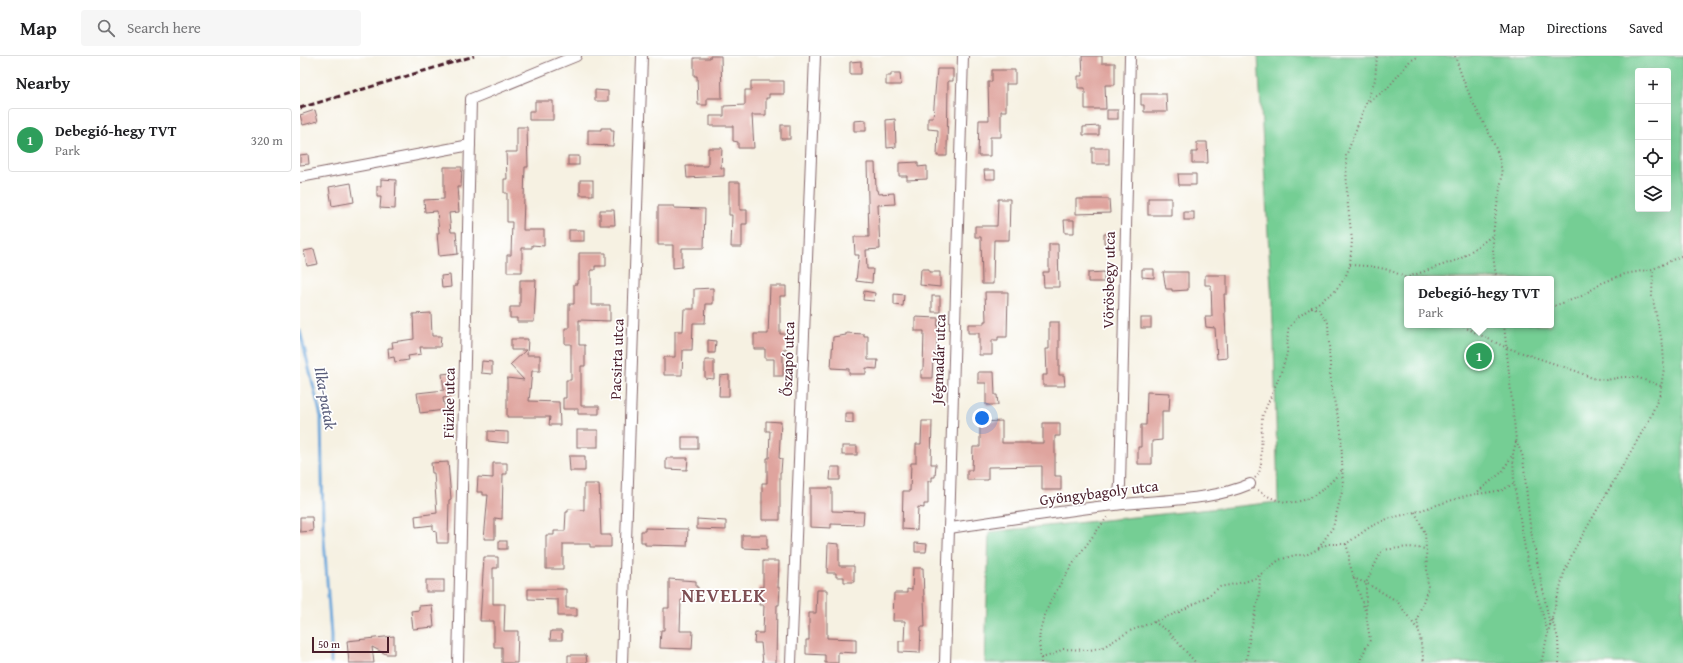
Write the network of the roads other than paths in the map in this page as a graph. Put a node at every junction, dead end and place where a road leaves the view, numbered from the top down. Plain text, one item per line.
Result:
1 (576, 56) edge
2 (642, 56) edge
3 (815, 56) edge
4 (963, 56) edge
5 (1130, 56) edge
6 (470, 145) junction
7 (300, 177) edge
8 (1250, 484) road end
9 (1117, 504) junction
10 (950, 528) junction
11 (458, 663) edge
12 (622, 663) edge
13 (791, 663) edge
14 (945, 663) edge

1 - 6 street, Füzike utca
2 - 12 street, Pacsirta utca
3 - 13 street, Őszapó utca
4 - 10 street, Jégmadár utca
5 - 9 street, Vörösbegy utca
6 - 7 street
6 - 11 street, Füzike utca
8 - 9 street, Gyöngybagoly utca
9 - 10 street, Gyöngybagoly utca
10 - 14 street, Jégmadár utca

